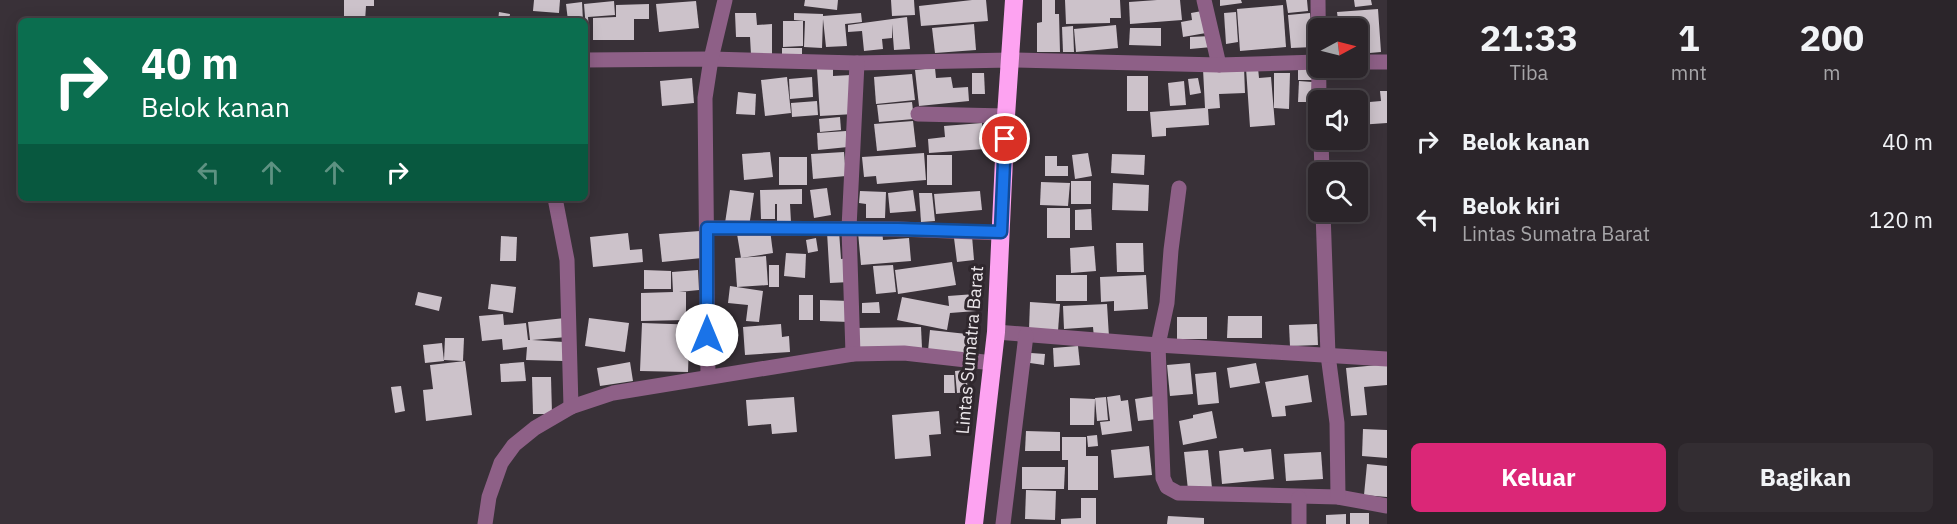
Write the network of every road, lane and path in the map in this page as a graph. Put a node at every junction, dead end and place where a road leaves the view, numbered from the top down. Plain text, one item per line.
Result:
1 (724, 0) edge
2 (1014, 0) edge
3 (1204, 0) edge
4 (1318, 0) edge
5 (1318, 18) edge
6 (711, 59) junction
7 (588, 60) edge
8 (1011, 60) junction
9 (1308, 62) edge
10 (1368, 62) edge
11 (1387, 62) edge
12 (857, 63) junction
13 (1219, 65) junction
14 (918, 114) dead end
15 (1006, 116) junction
16 (1179, 188) dead end
17 (556, 201) edge
18 (1323, 222) edge
19 (707, 228) junction
20 (849, 228) junction
21 (1001, 232) junction
22 (996, 332) junction
23 (1026, 335) junction
24 (1158, 345) junction
25 (853, 354) junction
26 (1328, 355) junction
27 (1387, 359) edge
28 (993, 363) junction
29 (708, 377) junction
30 (571, 407) junction
31 (1338, 497) junction
32 (1299, 498) junction
33 (1387, 506) edge
34 (485, 524) edge
35 (974, 524) edge
36 (1003, 524) edge
37 (1299, 524) edge

1 - 6 street
2 - 8 highway, Lintas Sumatra Barat
3 - 13 street
4 - 5 street
6 - 7 street
6 - 12 street
6 - 19 street
8 - 12 street
8 - 13 street
8 - 15 highway, Lintas Sumatra Barat
9 - 13 street
10 - 11 street
12 - 20 street
14 - 15 street
15 - 21 highway, Lintas Sumatra Barat
16 - 24 street
17 - 30 street
18 - 26 street
19 - 20 street
19 - 29 street
20 - 21 street
20 - 25 street
21 - 22 highway, Lintas Sumatra Barat
22 - 23 street
22 - 28 highway, Lintas Sumatra Barat
23 - 24 street
23 - 36 street
24 - 26 street
24 - 32 street
25 - 28 street
25 - 29 street
26 - 27 street
26 - 31 street
28 - 35 highway, Lintas Sumatra Barat
29 - 30 street
30 - 34 street
31 - 32 street
31 - 33 street
32 - 37 street

